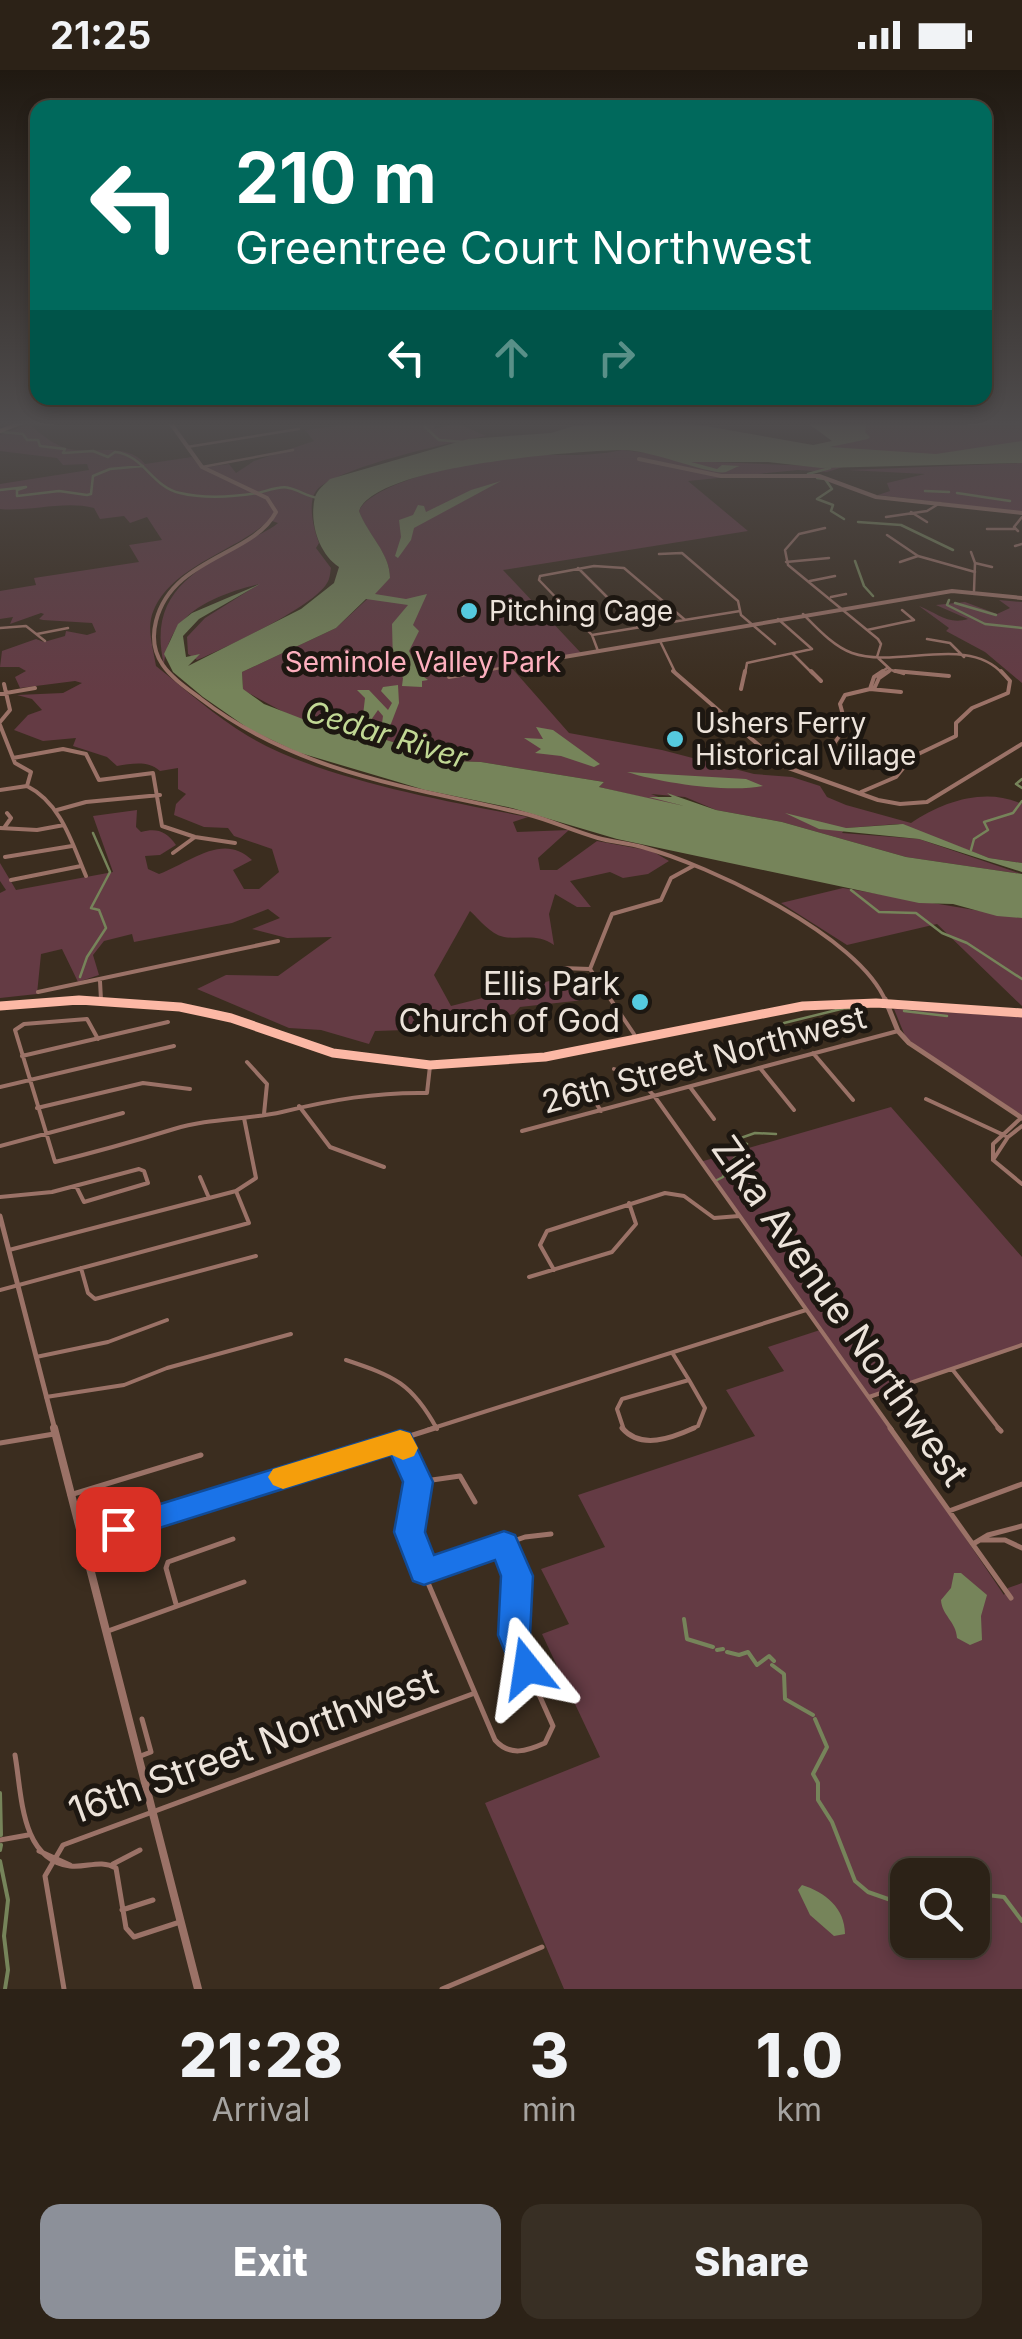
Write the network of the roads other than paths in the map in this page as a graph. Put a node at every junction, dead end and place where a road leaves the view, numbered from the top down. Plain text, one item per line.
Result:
1 (275, 511) edge
2 (926, 511) edge
3 (992, 511) edge
4 (912, 512) junction
5 (1022, 515) edge
6 (886, 517) dead end
7 (928, 522) dead end
8 (1022, 524) edge
9 (826, 528) dead end
10 (986, 528) dead end
11 (1018, 532) edge
12 (886, 535) dead end
13 (1022, 544) edge
14 (1015, 546) dead end
15 (971, 552) dead end
16 (659, 554) dead end
17 (918, 556) junction
18 (830, 558) dead end
19 (786, 562) junction
20 (900, 562) dead end
21 (975, 563) junction
22 (992, 567) dead end
23 (578, 568) junction
24 (975, 572) junction
25 (835, 576) dead end
26 (808, 581) junction
27 (974, 590) junction
28 (846, 594) dead end
29 (608, 598) dead end
30 (829, 598) junction
31 (1022, 598) edge
32 (840, 608) junction
33 (902, 610) dead end
34 (740, 611) junction
35 (626, 614) dead end
36 (803, 614) junction
37 (684, 619) junction
38 (778, 619) junction
39 (752, 624) junction
40 (639, 627) junction
41 (0, 628) edge
42 (68, 628) dead end
43 (867, 630) junction
44 (37, 634) junction
45 (592, 635) junction
46 (927, 639) dead end
47 (660, 640) junction
48 (45, 641) dead end
49 (774, 644) dead end
50 (598, 651) junction
51 (792, 654) junction
52 (877, 657) junction
53 (964, 657) junction
54 (511, 666) joint
55 (889, 669) junction
56 (948, 676) dead end
57 (449, 677) dead end
58 (821, 681) dead end
59 (4, 684) dead end
60 (35, 688) dead end
61 (872, 688) junction
62 (742, 689) dead end
63 (901, 692) dead end
64 (2, 694) edge
65 (0, 724) edge
66 (1022, 744) edge
67 (828, 751) dead end
68 (13, 758) junction
69 (27, 786) junction
70 (0, 790) edge
71 (861, 792) junction
72 (160, 794) junction
73 (56, 810) junction
74 (7, 812) dead end
75 (64, 825) junction
76 (2, 828) edge
77 (195, 837) junction
78 (234, 842) dead end
79 (72, 846) junction
80 (173, 853) dead end
81 (4, 857) dead end
82 (81, 866) junction
83 (693, 866) junction
84 (86, 876) dead end
85 (12, 880) dead end
86 (278, 942) dead end
87 (562, 968) dead end
88 (590, 969) junction
89 (100, 981) junction
90 (38, 992) dead end
91 (101, 999) junction
92 (886, 1002) junction
93 (0, 1004) edge
94 (1022, 1012) edge
95 (168, 1022) dead end
96 (898, 1031) junction
97 (634, 1034) junction
98 (98, 1038) junction
99 (174, 1046) dead end
100 (813, 1053) junction
101 (22, 1056) junction
102 (247, 1062) dead end
103 (431, 1063) junction
104 (760, 1068) junction
105 (614, 1069) dead end
106 (29, 1080) junction
107 (0, 1087) edge
108 (690, 1087) junction
109 (190, 1089) dead end
110 (589, 1092) dead end
111 (655, 1097) junction
112 (926, 1099) dead end
113 (853, 1100) dead end
114 (299, 1106) junction
115 (37, 1108) junction
116 (794, 1110) dead end
117 (601, 1111) junction
118 (123, 1112) dead end
119 (264, 1114) junction
120 (244, 1118) junction
121 (714, 1119) dead end
122 (1022, 1121) edge
123 (522, 1132) dead end
124 (45, 1134) junction
125 (1005, 1136) junction
126 (0, 1146) edge
127 (384, 1167) dead end
128 (200, 1177) dead end
129 (1022, 1184) edge
130 (76, 1186) junction
131 (236, 1191) junction
132 (0, 1197) edge
133 (209, 1198) junction
134 (628, 1202) junction
135 (0, 1216) edge
136 (739, 1216) junction
137 (9, 1250) junction
138 (256, 1256) dead end
139 (81, 1268) junction
140 (554, 1270) junction
141 (529, 1277) dead end
142 (17, 1285) junction
143 (0, 1290) edge
144 (806, 1310) junction
145 (167, 1320) dead end
146 (291, 1334) dead end
147 (1022, 1346) edge
148 (673, 1354) junction
149 (36, 1357) junction
150 (346, 1360) dead end
151 (952, 1369) junction
152 (688, 1380) junction
153 (46, 1397) junction
154 (869, 1397) junction
155 (437, 1429) junction
156 (1001, 1431) dead end
157 (55, 1434) junction
158 (400, 1441) junction
159 (0, 1443) edge
160 (201, 1455) dead end
161 (418, 1482) junction
162 (1022, 1484) edge
163 (70, 1495) junction
164 (475, 1502) dead end
165 (949, 1511) junction
166 (1022, 1526) edge
167 (551, 1534) dead end
168 (232, 1539) dead end
169 (82, 1540) junction
170 (982, 1540) junction
171 (504, 1544) junction
172 (973, 1544) junction
173 (1022, 1548) edge
174 (424, 1572) junction
175 (244, 1582) dead end
176 (1011, 1598) dead end
177 (176, 1604) junction
178 (105, 1632) junction
179 (474, 1693) junction
180 (142, 1719) dead end
181 (15, 1755) dead end
182 (138, 1756) junction
183 (151, 1812) junction
184 (28, 1835) junction
185 (0, 1840) edge
186 (140, 1850) dead end
187 (37, 1852) joint
188 (52, 1858) junction
189 (112, 1865) junction
190 (153, 1900) dead end
191 (122, 1910) junction
192 (180, 1922) junction
193 (542, 1947) dead end
194 (467, 1978) junction
195 (64, 1989) edge
196 (198, 1989) edge
197 (442, 1989) edge
198 (467, 1989) edge

1 - 83 street
2 - 4 street
3 - 5 street
4 - 6 street
4 - 7 street
5 - 11 street
8 - 11 street
9 - 19 street
10 - 11 street
12 - 17 street
13 - 14 street
15 - 21 street
16 - 34 street
17 - 20 street
17 - 24 street
18 - 19 street
19 - 26 street
21 - 22 street
21 - 24 street
23 - 29 street
23 - 37 street
23 - 45 street
24 - 27 street
25 - 26 street
26 - 30 street
27 - 31 street
27 - 32 street
28 - 30 street
30 - 32 street
32 - 36 street
32 - 43 street
33 - 43 street
34 - 37 street
34 - 39 street
35 - 40 street
36 - 38 street
36 - 52 street
37 - 40 street
38 - 39 street
38 - 51 street
39 - 47 street
39 - 49 street
40 - 45 street
41 - 44 street
42 - 44 street
43 - 52 street
44 - 48 street
45 - 50 street
46 - 53 street
47 - 50 street
47 - 71 street
50 - 54 street
51 - 58 street
51 - 62 street
52 - 53 street
52 - 55 street
53 - 71 street
54 - 57 street
55 - 56 street
55 - 61 street
59 - 64 street
60 - 64 street
61 - 63 street
61 - 67 street
64 - 65 street
65 - 68 street
66 - 71 street
68 - 69 street
68 - 72 street
69 - 70 street
69 - 73 street
72 - 73 street
72 - 77 street
73 - 75 street
74 - 76 street
75 - 76 street
75 - 79 street
77 - 78 street
77 - 80 street
79 - 81 street
79 - 82 street
82 - 84 street
82 - 85 street
83 - 88 street
83 - 92 street
86 - 89 street
87 - 88 street
88 - 97 street
89 - 90 street
89 - 91 street
91 - 93 main road
91 - 103 main road
92 - 94 main road
92 - 96 street
92 - 97 main road
92 - 103 main road
95 - 98 street
96 - 100 street, 26th Street Northwest
96 - 122 street
97 - 103 main road
98 - 101 street
98 - 101 street
99 - 106 street
100 - 104 street, 26th Street Northwest
100 - 113 street
101 - 106 street
102 - 119 street
103 - 114 street
104 - 108 street, 26th Street Northwest
104 - 116 street
105 - 111 street, Zika Avenue Northwest
106 - 107 street
106 - 115 street
108 - 111 street, 26th Street Northwest
108 - 121 street
109 - 115 street
110 - 117 street
111 - 117 street, 26th Street Northwest
111 - 136 street, Zika Avenue Northwest
112 - 125 street
114 - 119 street
114 - 127 street
115 - 124 street
117 - 123 street, 26th Street Northwest
118 - 124 street
119 - 120 street
120 - 124 street
120 - 131 street
122 - 125 street
124 - 126 street
125 - 129 street
128 - 133 street
130 - 130 street
130 - 132 street
131 - 133 street
131 - 139 street
133 - 137 street
134 - 136 street
134 - 140 street
134 - 140 street
135 - 137 street
136 - 144 street, Zika Avenue Northwest
137 - 142 street
138 - 139 street
139 - 142 street
140 - 141 street
142 - 143 street
142 - 149 street
144 - 148 street
144 - 154 street, Zika Avenue Northwest
145 - 149 street
146 - 153 street
147 - 151 street
148 - 152 street
148 - 155 street
149 - 153 street
150 - 155 street
151 - 154 street
151 - 156 street
152 - 152 street
153 - 157 street
154 - 165 street, Zika Avenue Northwest
155 - 158 street
157 - 159 street
157 - 163 street
158 - 161 street
158 - 169 street
160 - 163 street
161 - 164 street
161 - 174 street
162 - 165 street
163 - 169 street
165 - 172 street, Zika Avenue Northwest
166 - 170 street
167 - 171 street
168 - 177 street
169 - 178 street
170 - 172 street
170 - 173 street
171 - 174 street
171 - 179 street
172 - 176 street, Zika Avenue Northwest
174 - 179 street
175 - 177 street
177 - 178 street
178 - 182 street
179 - 183 street, 16th Street Northwest
180 - 182 street
181 - 184 street
182 - 183 street
183 - 188 street, 16th Street Northwest
183 - 192 street
184 - 185 street
184 - 187 street
186 - 189 street
187 - 188 street
188 - 189 street
188 - 195 street
189 - 191 street
190 - 191 street
191 - 192 street
192 - 196 street
193 - 194 street
194 - 197 street
194 - 198 street

